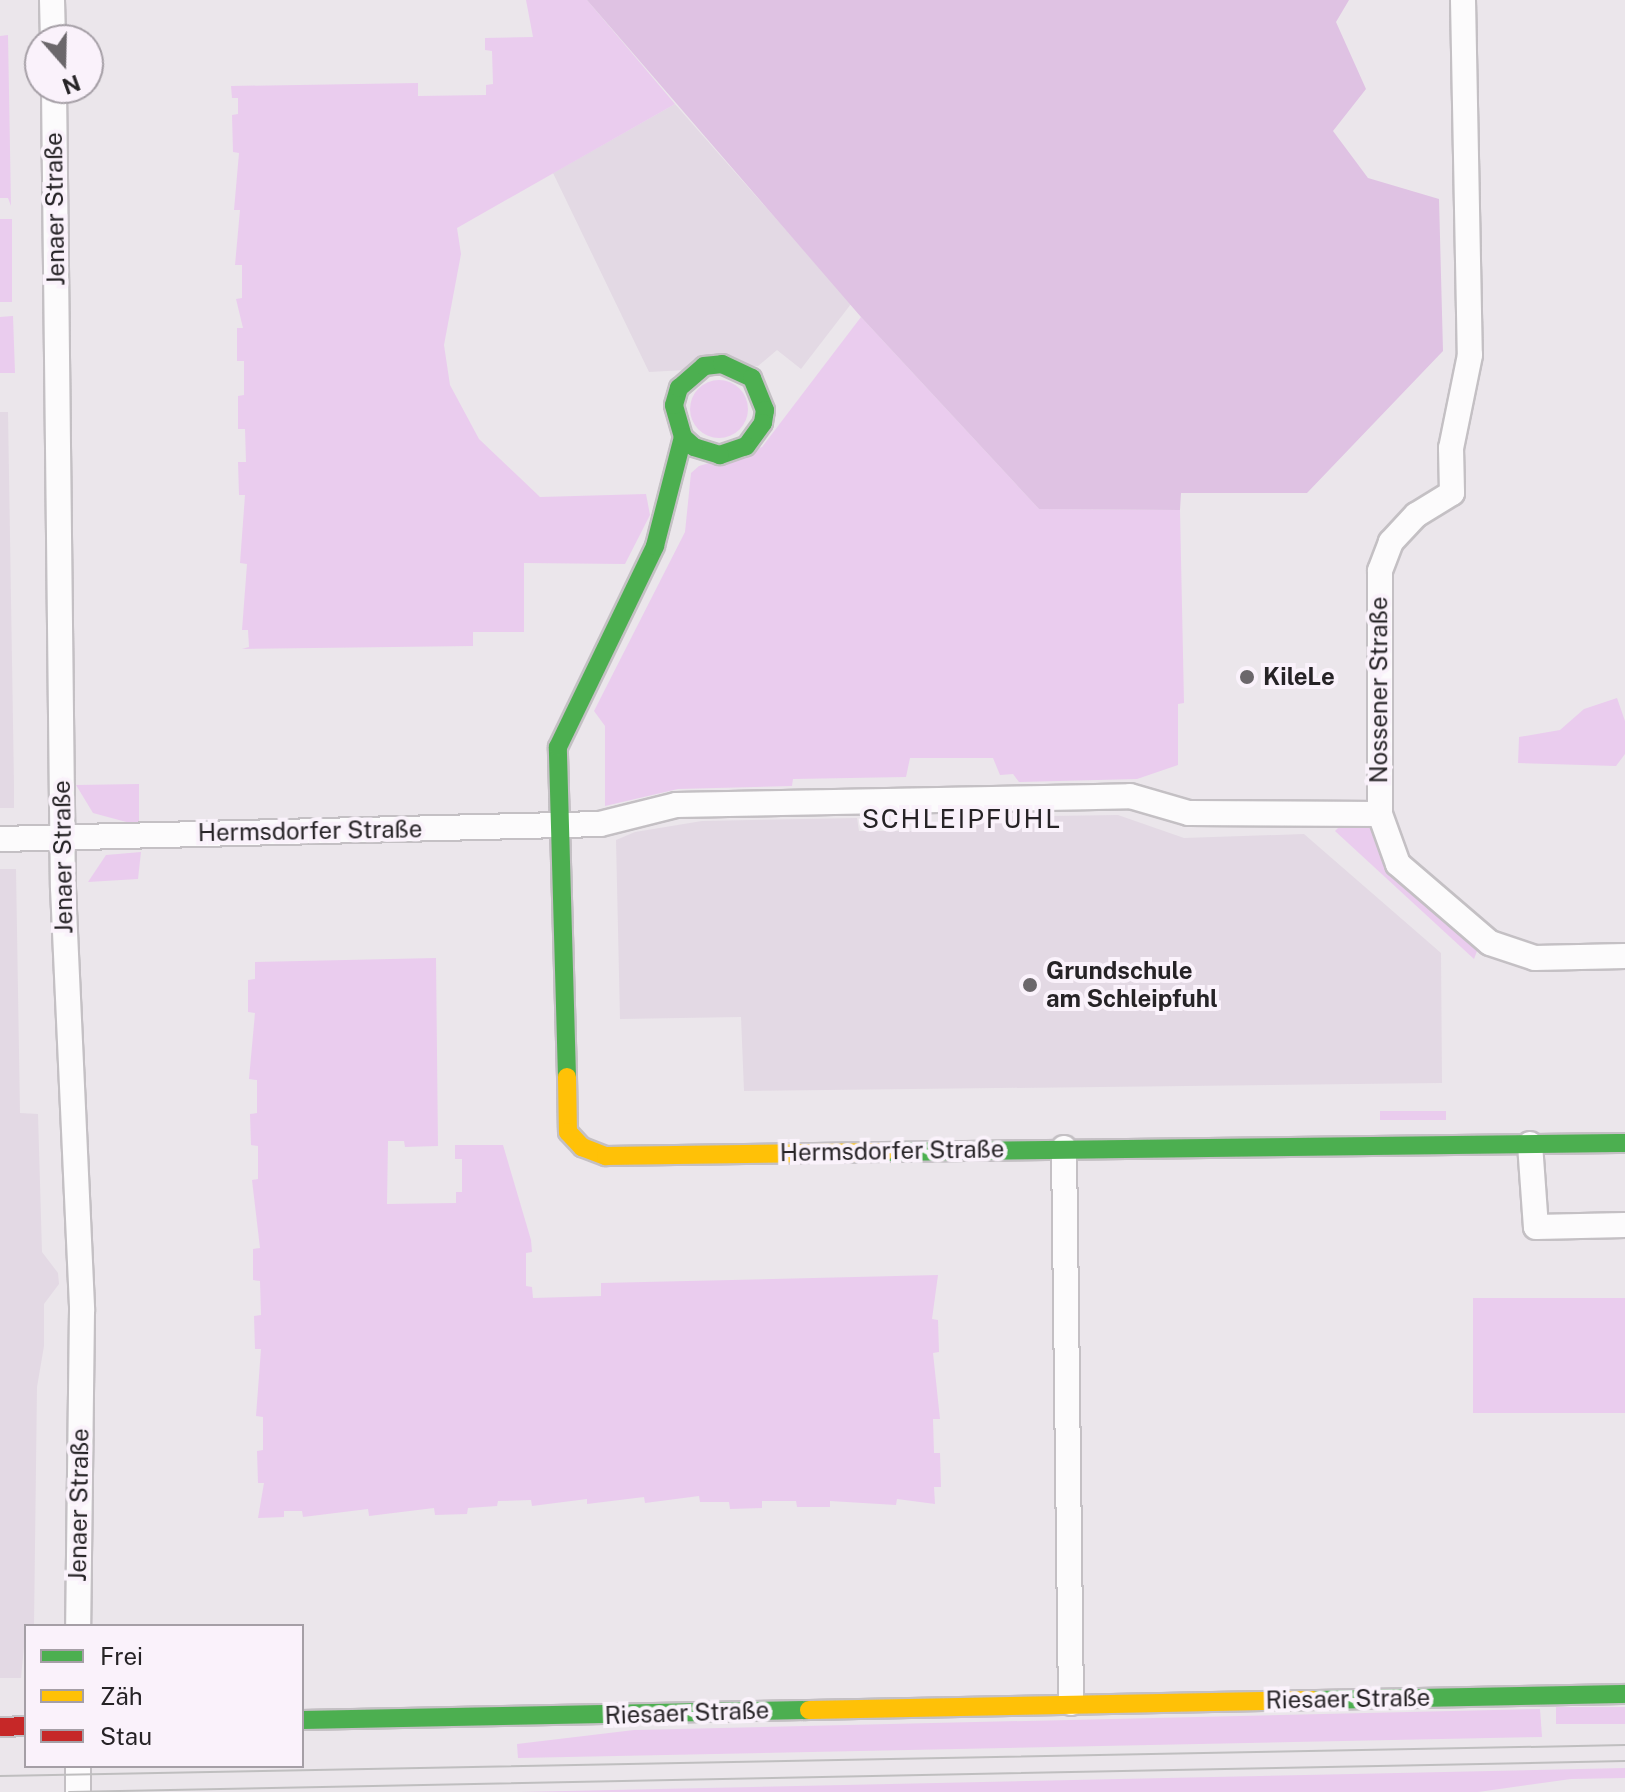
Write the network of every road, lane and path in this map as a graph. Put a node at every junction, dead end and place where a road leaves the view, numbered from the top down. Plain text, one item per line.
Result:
1 (52, 0) edge
2 (1463, 0) edge
3 (53, 24) edge
4 (54, 104) edge
5 (683, 437) junction
6 (1380, 814) junction
7 (559, 826) junction
8 (62, 838) junction
9 (0, 839) edge
10 (1625, 956) edge
11 (1625, 1143) edge
12 (1530, 1144) junction
13 (1064, 1148) junction
14 (1625, 1225) edge
15 (78, 1624) edge
16 (1625, 1694) edge
17 (1071, 1703) junction
18 (304, 1720) edge
19 (24, 1726) edge
20 (0, 1727) edge
21 (78, 1768) edge
22 (78, 1792) edge

1 - 3 street
2 - 6 street, Nossener Straße
4 - 8 street, Jenaer Straße
5 - 5 street, Hermsdorfer Straße
5 - 7 street, Hermsdorfer Straße
6 - 7 street, Hermsdorfer Straße
6 - 10 street, Nossener Straße
7 - 8 street, Hermsdorfer Straße
7 - 13 street, Hermsdorfer Straße
8 - 9 street, Hermsdorfer Straße
8 - 15 street, Jenaer Straße
11 - 12 street, Hermsdorfer Straße
12 - 13 street, Hermsdorfer Straße
12 - 14 street
13 - 17 street
16 - 17 street, Riesaer Straße
17 - 18 street, Riesaer Straße
19 - 20 street
21 - 22 street

